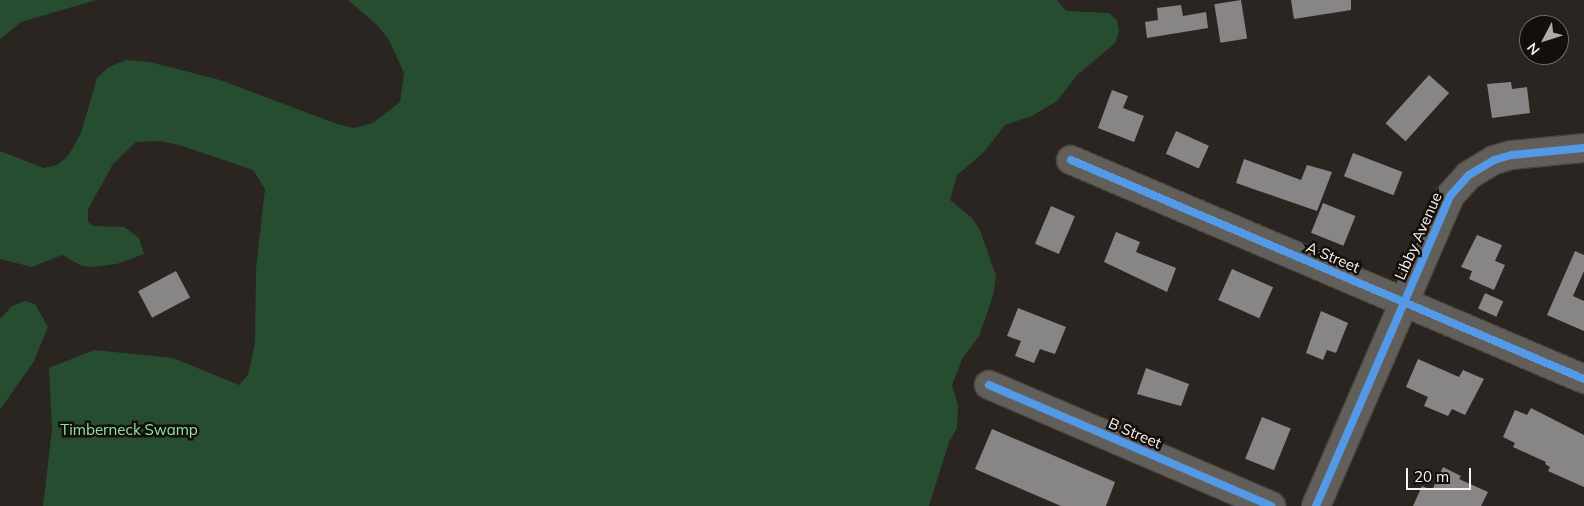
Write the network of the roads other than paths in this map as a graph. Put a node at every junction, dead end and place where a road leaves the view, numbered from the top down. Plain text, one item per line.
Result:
1 (1584, 148) edge
2 (1071, 160) dead end
3 (1403, 302) junction
4 (1584, 379) edge
5 (989, 385) dead end
6 (1271, 506) edge
7 (1316, 506) edge

1 - 3 street, Libby Avenue
2 - 3 street, A Street
3 - 4 street, A Street
3 - 7 street, Libby Avenue
5 - 6 street, B Street

